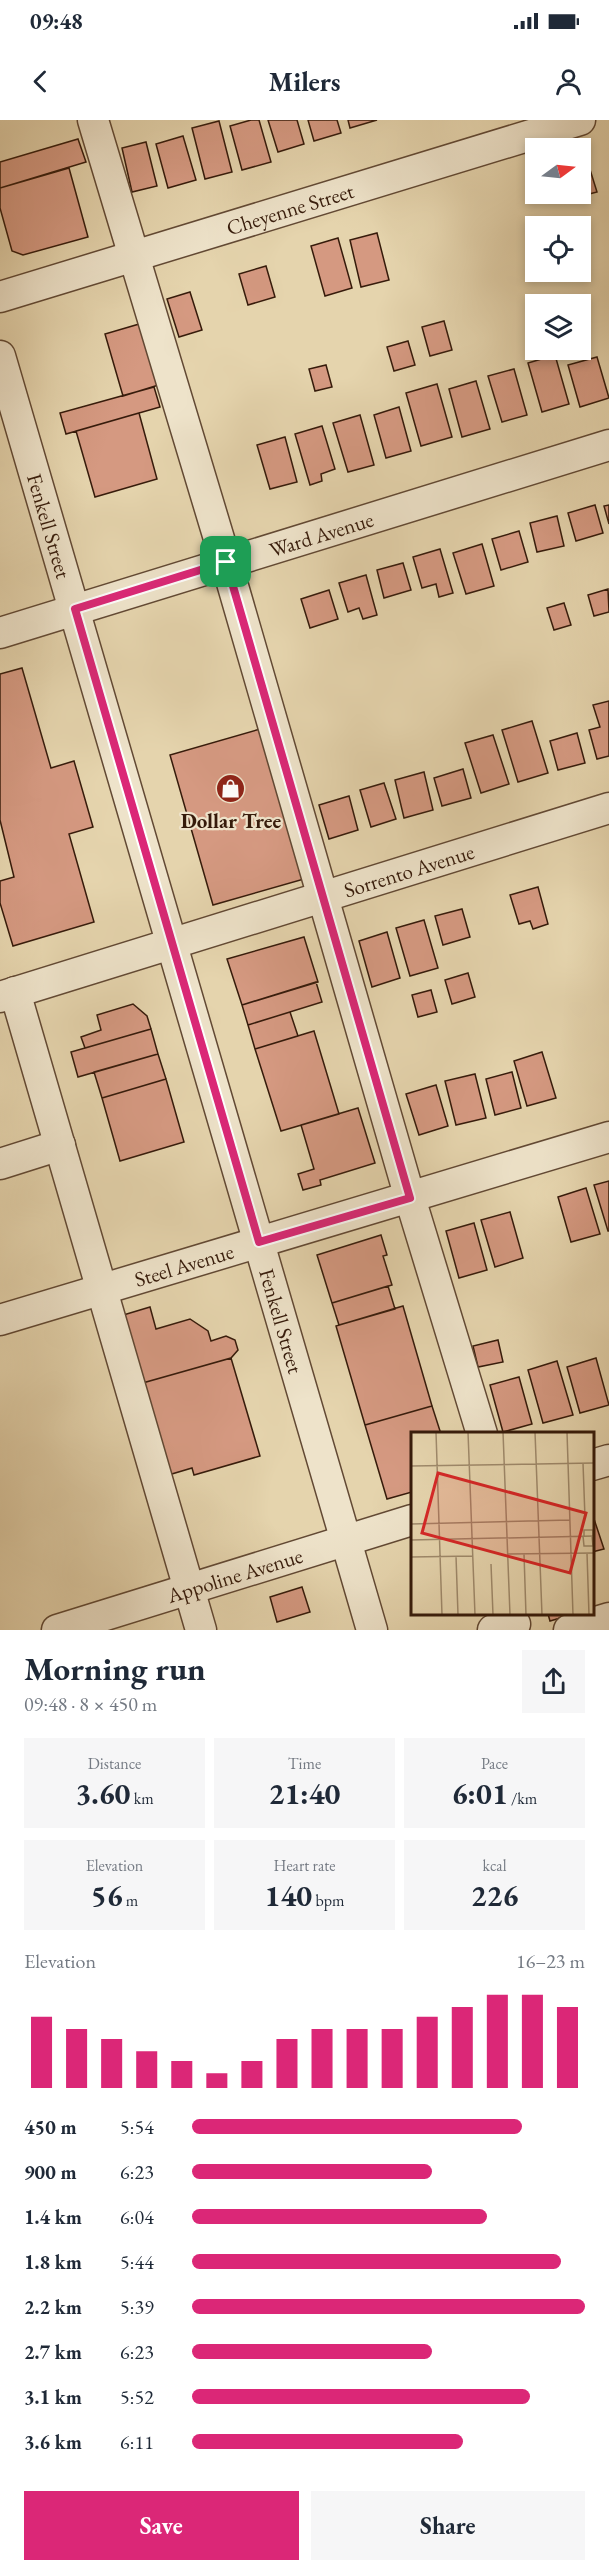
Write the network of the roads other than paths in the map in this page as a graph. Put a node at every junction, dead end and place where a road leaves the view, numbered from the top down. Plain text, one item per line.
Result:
1 (93, 120) edge
2 (580, 120) edge
3 (134, 257) junction
4 (0, 297) edge
5 (0, 356) edge
6 (609, 445) edge
7 (226, 562) junction
8 (75, 609) junction
9 (0, 633) edge
10 (609, 808) edge
11 (323, 897) junction
12 (172, 943) junction
13 (8, 994) edge
14 (609, 1137) edge
15 (60, 1145) junction
16 (0, 1164) edge
17 (410, 1198) junction
18 (259, 1242) junction
19 (102, 1287) junction
20 (0, 1320) edge
21 (481, 1432) edge
22 (609, 1460) edge
23 (594, 1464) edge
24 (411, 1520) edge
25 (345, 1542) junction
26 (189, 1589) junction
27 (609, 1618) edge
28 (57, 1630) edge
29 (201, 1630) edge
30 (372, 1630) edge
31 (569, 1630) edge

1 - 3 street
2 - 3 street, Cheyenne Street
3 - 4 street, Cheyenne Street
3 - 7 street
5 - 8 street, Fenkell Street
6 - 7 street, Ward Avenue
7 - 8 street, Ward Avenue
7 - 11 street
8 - 9 street, Ward Avenue
8 - 12 street, Fenkell Street
10 - 11 street, Sorrento Avenue
11 - 12 street, Sorrento Avenue
11 - 17 street
12 - 13 street, Sorrento Avenue
12 - 18 street, Fenkell Street
13 - 15 street
14 - 17 street, Steel Avenue
15 - 16 street
15 - 19 street
17 - 18 street, Steel Avenue
17 - 21 street
18 - 19 street, Steel Avenue
18 - 25 street, Fenkell Street
19 - 20 street, Steel Avenue
19 - 26 street
22 - 23 street
24 - 25 street, Appoline Avenue
25 - 26 street, Appoline Avenue
25 - 30 street, Fenkell Street
26 - 28 street, Appoline Avenue
26 - 29 street
27 - 31 street

